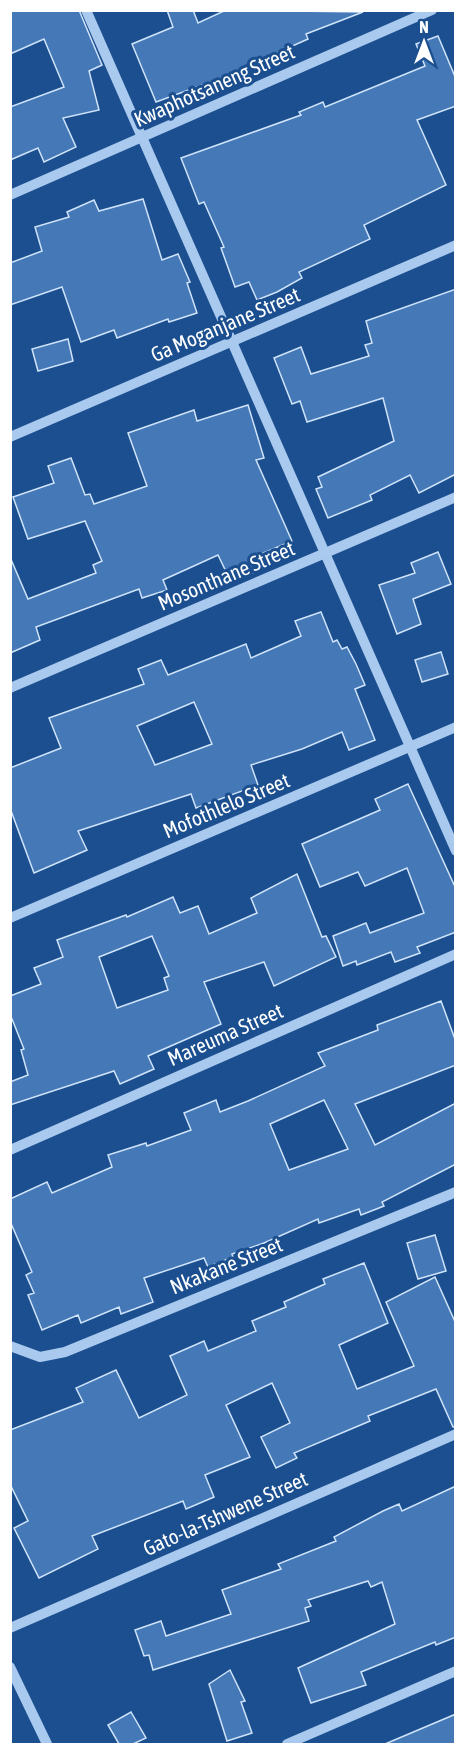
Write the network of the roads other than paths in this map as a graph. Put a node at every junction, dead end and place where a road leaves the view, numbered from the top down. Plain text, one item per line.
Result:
1 (86, 10) edge
2 (432, 10) edge
3 (140, 138) junction
4 (10, 195) edge
5 (456, 245) edge
6 (233, 342) junction
7 (10, 437) edge
8 (456, 497) edge
9 (323, 555) junction
10 (10, 688) edge
11 (456, 727) edge
12 (412, 747) junction
13 (456, 850) edge
14 (10, 918) edge
15 (456, 954) edge
16 (10, 1150) edge
17 (456, 1192) edge
18 (10, 1346) edge
19 (456, 1434) edge
20 (10, 1628) edge
21 (10, 1667) edge
22 (456, 1671) edge
23 (47, 1744) edge
24 (287, 1744) edge

1 - 3 street
2 - 3 street, Kwaphotsaneng Street
3 - 4 street, Kwaphotsaneng Street
3 - 6 street
5 - 6 street, Ga Moganjane Street
6 - 7 street, Ga Moganjane Street
6 - 9 street
8 - 9 street, Mosonthane Street
9 - 10 street, Mosonthane Street
9 - 12 street
11 - 12 street, Mofothlelo Street
12 - 13 street
12 - 14 street, Mofothlelo Street
15 - 16 street, Mareuma Street
17 - 18 street, Nkakane Street
19 - 20 street, Gato-la-Tshwene Street
21 - 23 street
22 - 24 street

